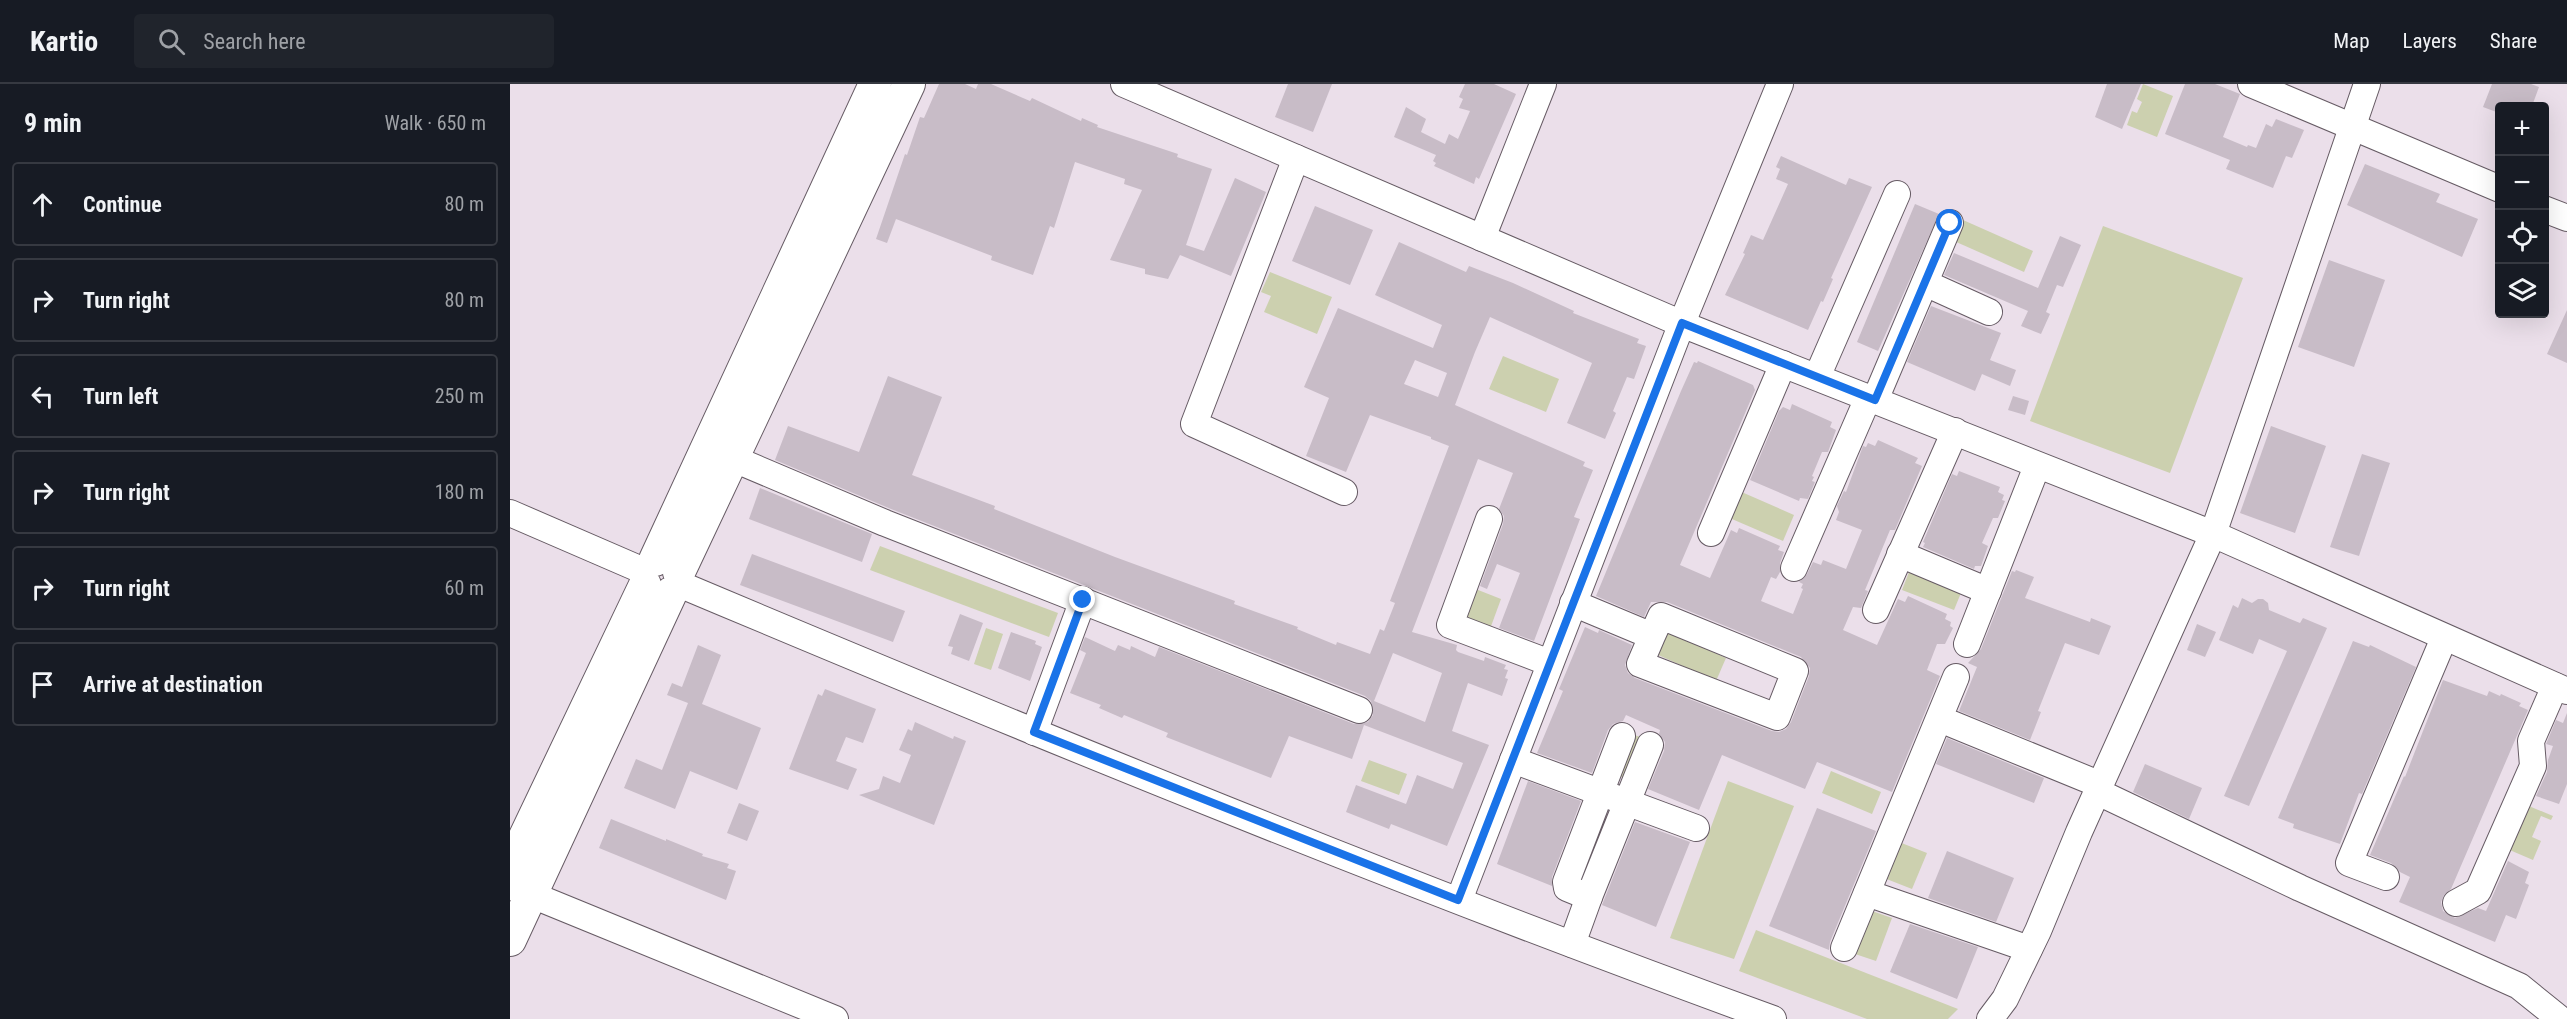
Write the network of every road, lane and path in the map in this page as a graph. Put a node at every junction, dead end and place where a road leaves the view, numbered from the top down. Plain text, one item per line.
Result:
1 (875, 84) edge
2 (909, 84) edge
3 (1124, 84) edge
4 (1543, 84) edge
5 (1780, 84) edge
6 (2251, 84) edge
7 (2367, 84) edge
8 (2353, 125) junction
9 (1296, 158) junction
10 (2495, 187) edge
11 (1897, 194) dead end
12 (2547, 210) edge
13 (2567, 218) edge
14 (1950, 223) dead end
15 (1482, 237) junction
16 (1925, 283) junction
17 (1989, 312) dead end
18 (1682, 323) junction
19 (1784, 364) junction
20 (1817, 377) junction
21 (1872, 399) junction
22 (1955, 431) junction
23 (734, 459) junction
24 (2037, 466) junction
25 (1344, 492) dead end
26 (510, 513) edge
27 (1489, 519) dead end
28 (1711, 534) dead end
29 (2213, 534) junction
30 (1900, 554) junction
31 (1794, 568) dead end
32 (662, 577) junction
33 (1988, 591) junction
34 (1083, 600) junction
35 (1573, 603) junction
36 (1876, 610) dead end
37 (1652, 636) junction
38 (2444, 638) junction
39 (1967, 644) dead end
40 (1550, 663) junction
41 (1956, 677) dead end
42 (2561, 688) edge
43 (1359, 710) dead end
44 (1952, 724) dead end
45 (1034, 732) junction
46 (1622, 736) dead end
47 (1650, 745) dead end
48 (1513, 760) junction
49 (2099, 789) junction
50 (1601, 792) junction
51 (1627, 802) junction
52 (1696, 828) dead end
53 (510, 868) edge
54 (2386, 877) dead end
55 (521, 890) edge
56 (1867, 893) junction
57 (1588, 897) junction
58 (1458, 900) junction
59 (2456, 903) dead end
60 (510, 940) edge
61 (1572, 944) junction
62 (1845, 948) dead end
63 (2030, 949) junction
64 (801, 1012) edge
65 (835, 1019) edge
66 (1773, 1019) edge
67 (1990, 1019) edge
68 (2560, 1019) edge

1 - 32 main road
2 - 23 main road
3 - 9 street
4 - 15 street
5 - 18 street
6 - 8 street
7 - 8 street
8 - 10 street
8 - 29 street
9 - 15 street
9 - 25 street
11 - 20 street
12 - 13 street
14 - 16 street
15 - 18 street
16 - 17 street
16 - 21 street
18 - 19 street
18 - 35 street
19 - 20 street
19 - 28 street
20 - 21 street
21 - 22 street
21 - 31 street
22 - 24 street
22 - 30 street
23 - 32 main road
23 - 34 street
24 - 29 street
24 - 33 street
26 - 32 street
27 - 40 street
29 - 38 street
29 - 49 street
30 - 33 street
30 - 36 street
32 - 45 street
32 - 53 main road
32 - 55 main road
33 - 39 street
34 - 43 street
34 - 45 street
35 - 37 street
35 - 40 street
37 - 37 street
38 - 42 street
38 - 54 street
40 - 48 street
41 - 56 street
42 - 59 street
44 - 49 street
45 - 58 street
46 - 50 street
47 - 51 street
48 - 50 street
48 - 58 street
49 - 63 street
49 - 68 street
50 - 51 street
50 - 57 street
51 - 52 street
51 - 57 street
55 - 60 main road
55 - 64 street
56 - 62 street
56 - 63 street
57 - 61 street
58 - 61 street
61 - 66 street
63 - 67 street
64 - 65 street

